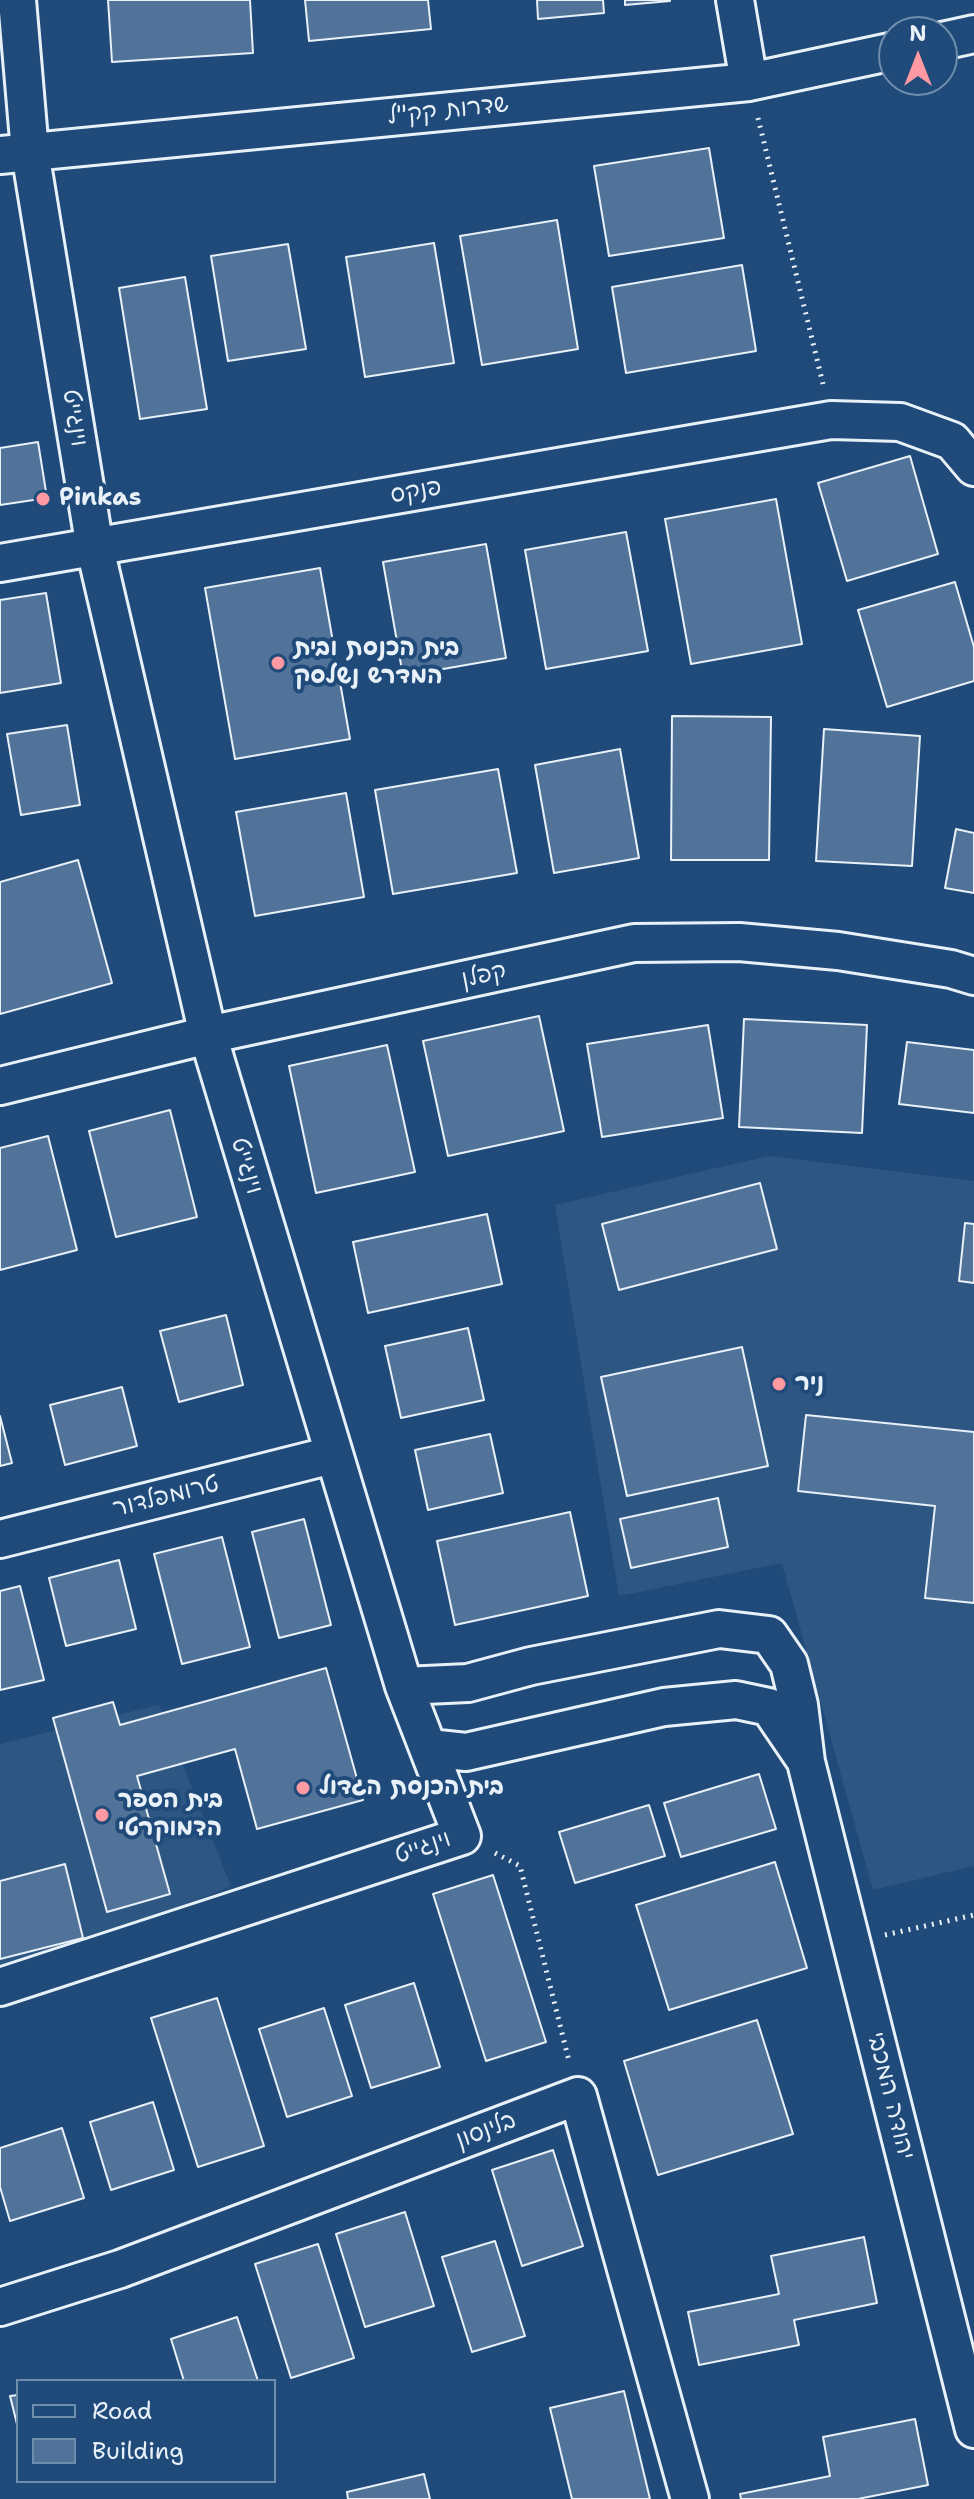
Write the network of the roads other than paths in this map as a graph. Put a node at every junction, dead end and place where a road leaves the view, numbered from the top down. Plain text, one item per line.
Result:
1 (17, 0) edge
2 (735, 0) edge
3 (878, 54) edge
4 (749, 82) junction
5 (15, 153) edge
6 (974, 467) edge
7 (95, 548) junction
8 (0, 563) edge
9 (974, 976) edge
10 (208, 1035) junction
11 (0, 1086) edge
12 (332, 1455) junction
13 (0, 1539) edge
14 (404, 1686) junction
15 (429, 1748) junction
16 (806, 1762) junction
17 (0, 1987) edge
18 (0, 2307) edge
19 (974, 2429) edge
20 (690, 2499) edge

1 - 5 street, וינגייט
2 - 4 street
3 - 4 street, שדרות קק"ל
4 - 5 street, שדרות קק"ל
5 - 7 street, וינגייט
6 - 7 street, פנקס
7 - 8 street, פנקס
7 - 10 street, וינגייט
9 - 10 street, קפלן
10 - 11 street, קפלן
10 - 12 street, וינגייט
12 - 13 street, טרומפלדור
12 - 14 street, וינגייט
14 - 15 street, וינגייט
14 - 16 street, יהודה המכבי
15 - 16 street, יהודה המכבי
15 - 17 street, וינגייט
16 - 19 street, יהודה המכבי
18 - 20 street, בלינסון

